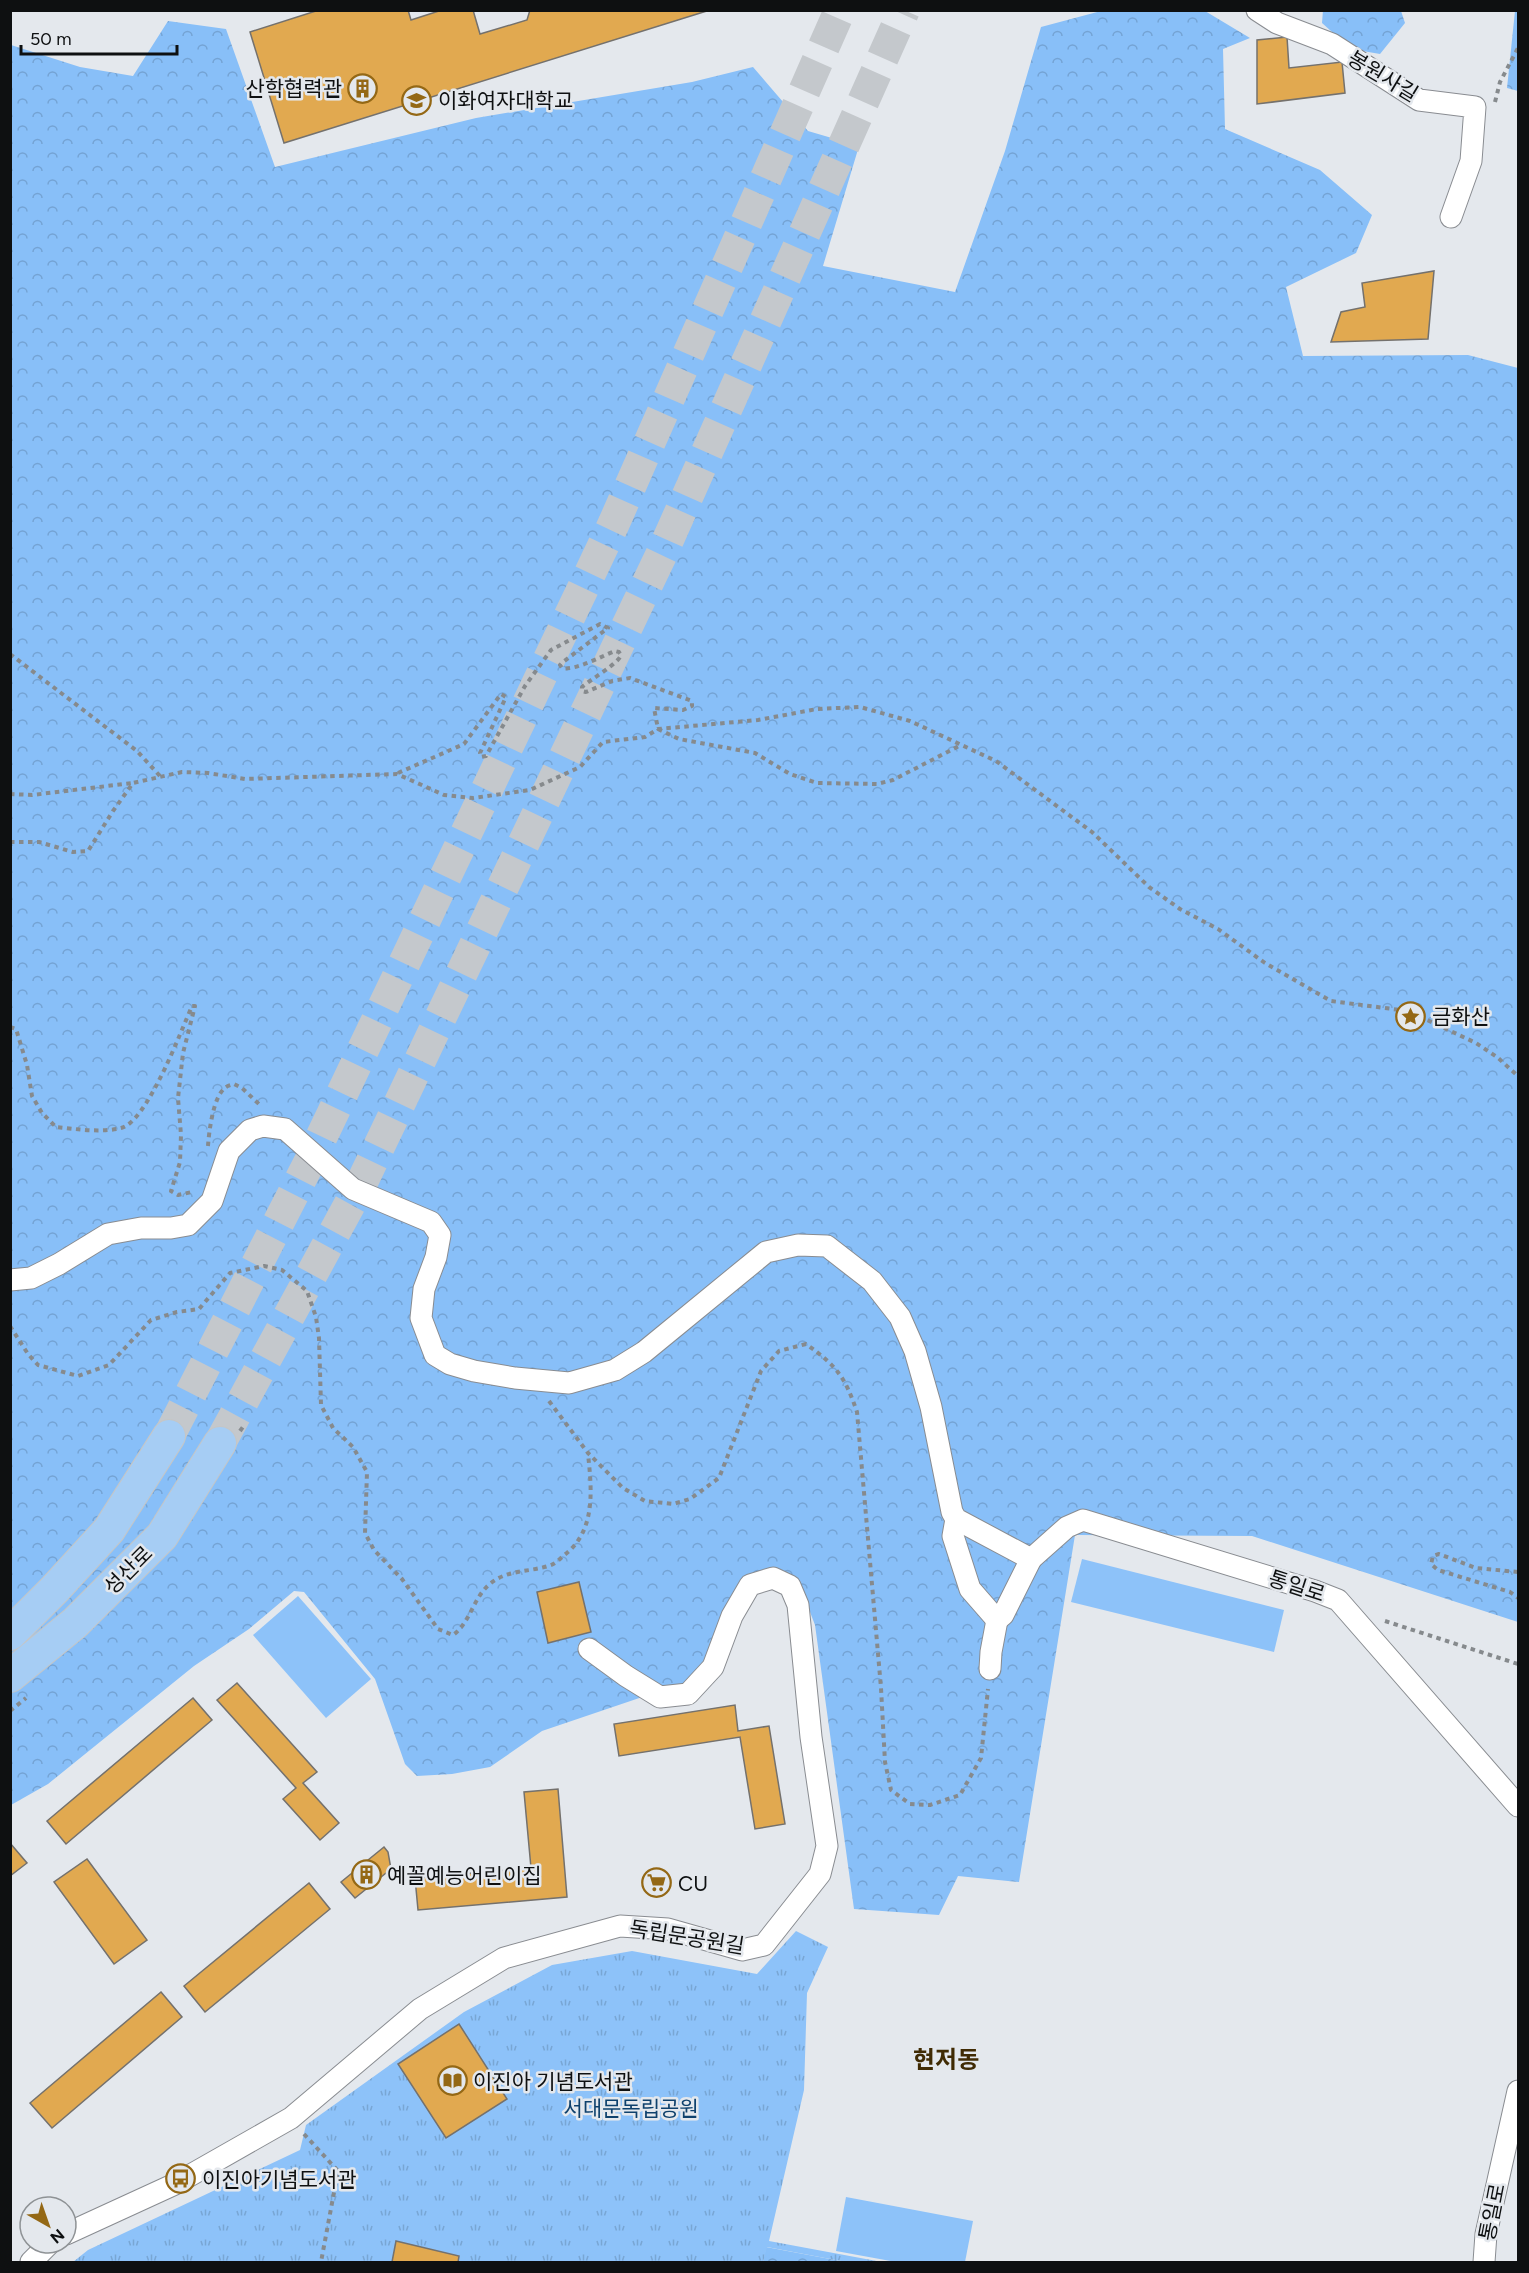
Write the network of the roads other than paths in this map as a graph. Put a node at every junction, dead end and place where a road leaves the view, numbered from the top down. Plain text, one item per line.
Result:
1 (1257, 10) edge
2 (1451, 217) dead end
3 (10, 1280) edge
4 (169, 1436) tunnel mouth
5 (220, 1443) tunnel mouth
6 (956, 1519) junction
7 (1031, 1558) junction
8 (997, 1620) junction
9 (10, 1634) edge
10 (589, 1649) dead end
11 (990, 1669) road end
12 (10, 1676) edge
13 (1518, 1806) edge
14 (1518, 2091) edge
15 (78, 2228) edge
16 (1484, 2262) edge

1 - 2 street, 봉원사길
3 - 6 street
4 - 9 main road, 성산로
5 - 12 main road, 성산로
6 - 7 street
6 - 8 street
7 - 8 street
7 - 13 street, 통일로
8 - 11 street
10 - 15 street, 독립문공원길
14 - 16 street, 통일로

